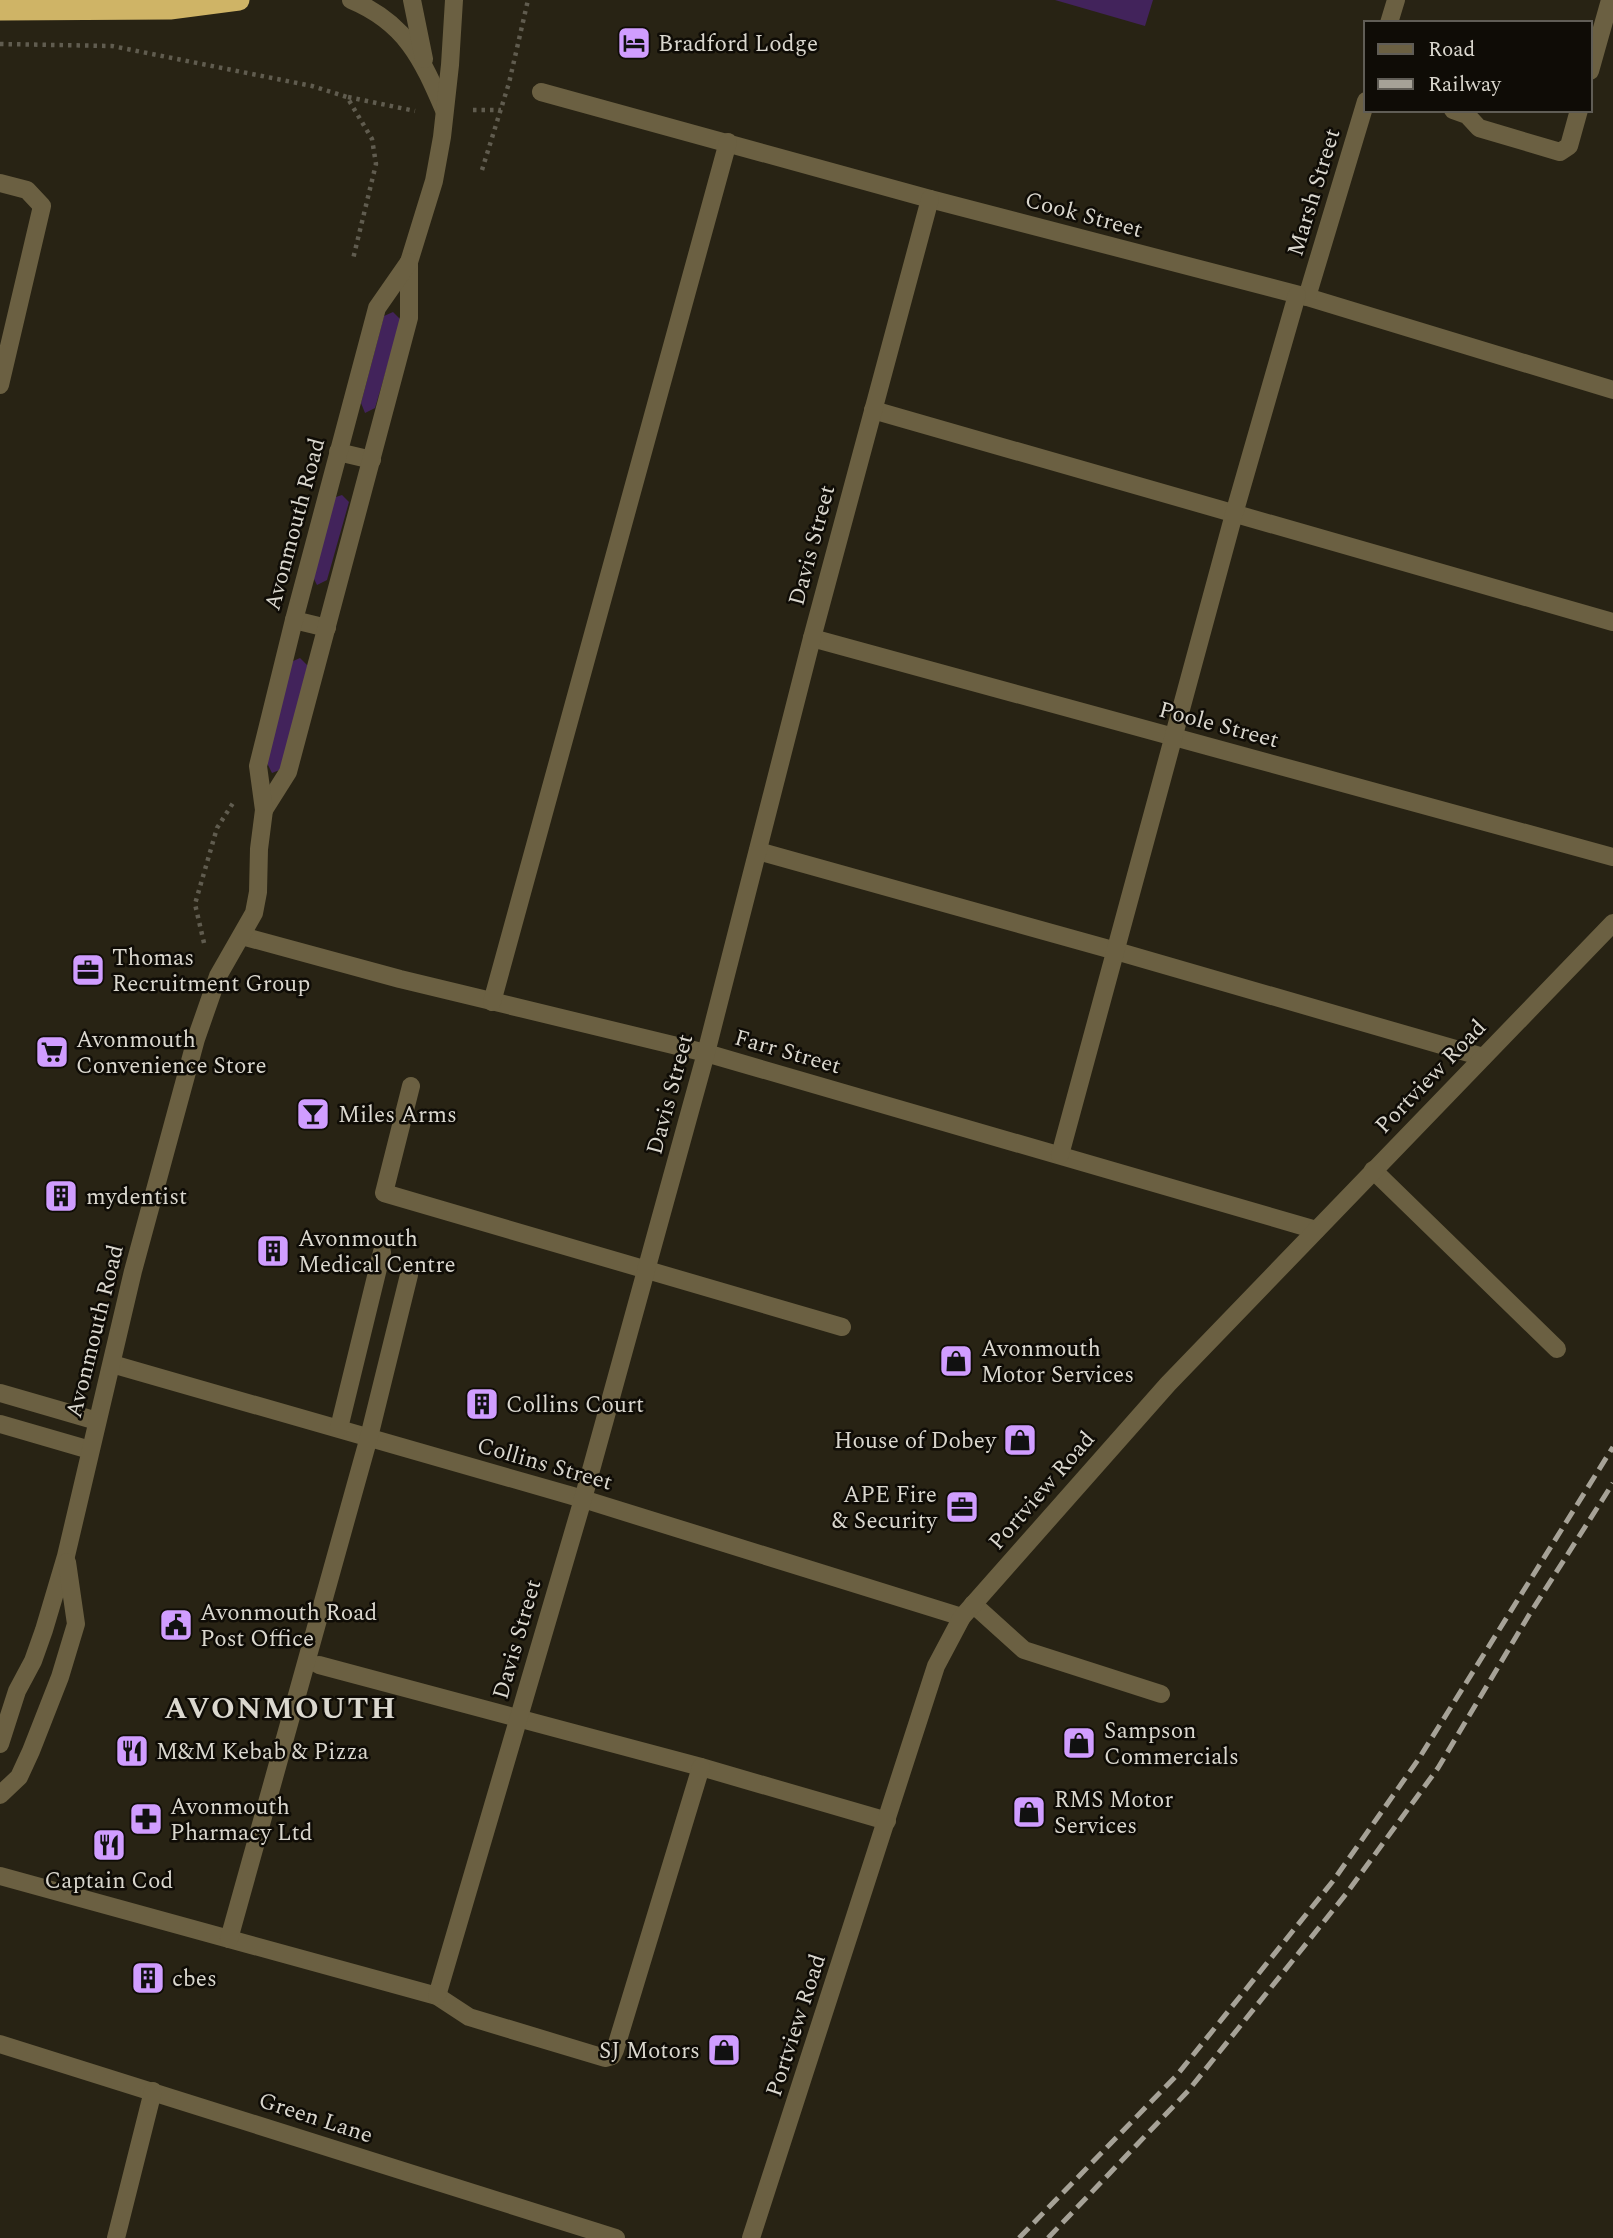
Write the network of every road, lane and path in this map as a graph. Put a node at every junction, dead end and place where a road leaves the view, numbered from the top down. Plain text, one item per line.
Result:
1 (239, 0) edge
2 (351, 0) edge
3 (412, 0) edge
4 (454, 0) edge
5 (528, 0) edge
6 (1396, 0) edge
7 (1610, 0) edge
8 (0, 10) edge
9 (1390, 21) edge
10 (0, 44) edge
11 (424, 63) junction
12 (1592, 64) edge
13 (541, 92) dead end
14 (348, 97) junction
15 (1364, 107) edge
16 (444, 110) junction
17 (467, 110) dead end
18 (501, 110) junction
19 (417, 111) dead end
20 (1459, 112) edge
21 (1578, 112) edge
22 (727, 142) junction
23 (482, 170) dead end
24 (0, 183) edge
25 (930, 199) junction
26 (353, 259) dead end
27 (409, 262) junction
28 (1302, 296) junction
29 (0, 385) edge
30 (1613, 390) edge
31 (873, 410) junction
32 (338, 452) junction
33 (372, 460) junction
34 (1234, 514) junction
35 (294, 620) junction
36 (1613, 622) edge
37 (327, 628) junction
38 (812, 638) junction
39 (1173, 737) junction
40 (258, 766) junction
41 (264, 810) junction
42 (758, 850) junction
43 (1613, 858) edge
44 (1613, 923) edge
45 (242, 936) junction
46 (1116, 951) junction
47 (218, 976) junction
48 (492, 1002) junction
49 (706, 1053) junction
50 (1483, 1057) junction
51 (411, 1086) dead end
52 (1060, 1155) junction
53 (1373, 1170) junction
54 (1316, 1230) junction
55 (382, 1252) dead end
56 (646, 1269) junction
57 (409, 1275) dead end
58 (842, 1327) dead end
59 (1557, 1349) dead end
60 (112, 1364) junction
61 (0, 1393) edge
62 (97, 1421) junction
63 (0, 1424) edge
64 (339, 1428) junction
65 (369, 1437) junction
66 (90, 1450) junction
67 (583, 1499) junction
68 (66, 1556) junction
69 (967, 1610) junction
70 (319, 1665) dead end
71 (8, 1689) edge
72 (1161, 1695) dead end
73 (519, 1718) junction
74 (0, 1744) edge
75 (701, 1767) junction
76 (0, 1794) edge
77 (887, 1821) junction
78 (0, 1876) edge
79 (229, 1939) junction
80 (437, 1996) junction
81 (0, 2044) edge
82 (153, 2091) junction
83 (116, 2238) edge
84 (617, 2238) edge
85 (751, 2238) edge

1 - 8 highway
2 - 11 street
3 - 11 street
4 - 16 street, Avonmouth Road
5 - 18 path
6 - 9 street
7 - 12 street
10 - 14 path
11 - 16 street
13 - 22 street, Cook Street
14 - 19 path
14 - 26 path
15 - 28 street, Marsh Street
16 - 27 street, Avonmouth Road
17 - 18 path
18 - 23 path
20 - 21 street
22 - 25 street, Cook Street
22 - 48 street
24 - 29 street
25 - 28 street, Cook Street
25 - 31 street, Davis Street
27 - 32 street, Avonmouth Road
27 - 33 street, Avonmouth Road
28 - 30 street, Cook Street
28 - 34 street, Marsh Street
31 - 34 street
31 - 38 street, Davis Street
32 - 33 street
32 - 35 street, Avonmouth Road
33 - 37 street, Avonmouth Road
34 - 36 street
34 - 39 street, Marsh Street
35 - 37 street
35 - 40 street, Avonmouth Road
37 - 41 street, Avonmouth Road
38 - 39 street, Poole Street
38 - 42 street, Davis Street
39 - 43 street, Poole Street
39 - 46 street, Marsh Street
40 - 41 street, Avonmouth Road
40 - 47 path
41 - 45 street, Avonmouth Road
42 - 46 street
42 - 49 street, Davis Street
44 - 50 street, Portview Road
45 - 47 street, Avonmouth Road
45 - 48 street, Farr Street
46 - 50 street
46 - 52 street, Marsh Street
47 - 60 street, Avonmouth Road
48 - 49 street, Farr Street
49 - 52 street, Farr Street
49 - 56 street, Davis Street
50 - 53 street, Portview Road
51 - 56 street
52 - 54 street, Farr Street
53 - 54 street, Portview Road
53 - 59 street
54 - 69 street, Portview Road
55 - 64 street
56 - 58 street
56 - 67 street, Davis Street
57 - 65 street
60 - 62 street, Avonmouth Road
60 - 64 street, Collins Street
61 - 62 street
62 - 66 street, Avonmouth Road
63 - 66 street
64 - 65 street, Collins Street
65 - 67 street, Collins Street
65 - 79 street
66 - 68 street, Avonmouth Road
67 - 69 street, Collins Street
67 - 73 street, Davis Street
68 - 71 street, Avonmouth Road
68 - 76 street
69 - 72 street
69 - 77 street, Portview Road
70 - 73 street
71 - 74 street, Avonmouth Road
73 - 75 street
73 - 80 street, Davis Street
75 - 77 street
75 - 80 street
77 - 85 street, Portview Road
78 - 79 street
79 - 80 street
81 - 82 street, Green Lane
82 - 83 street
82 - 84 street, Green Lane

